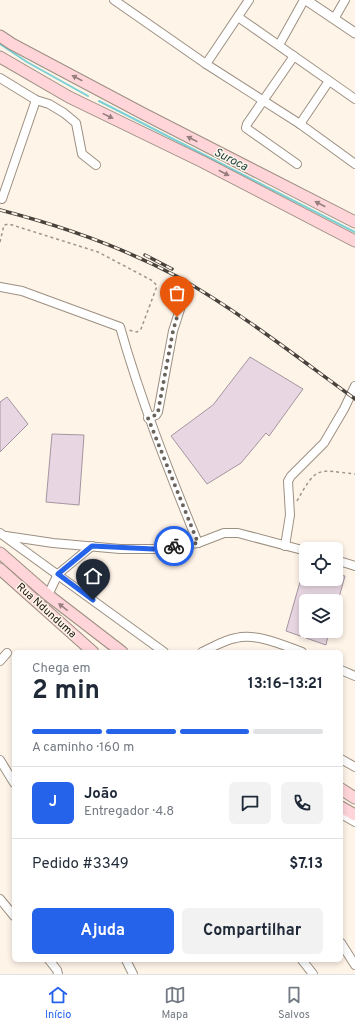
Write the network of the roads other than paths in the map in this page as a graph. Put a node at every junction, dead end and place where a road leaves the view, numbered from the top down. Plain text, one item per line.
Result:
1 (114, 0) edge
2 (249, 0) edge
3 (305, 0) edge
4 (345, 0) edge
5 (238, 17) junction
6 (334, 19) junction
7 (355, 33) edge
8 (0, 36) edge
9 (279, 45) junction
10 (294, 56) junction
11 (0, 57) edge
12 (206, 64) junction
13 (0, 78) edge
14 (329, 81) junction
15 (99, 90) junction
16 (355, 99) edge
17 (36, 100) junction
18 (263, 101) junction
19 (92, 108) junction
20 (300, 124) junction
21 (297, 164) dead end
22 (355, 164) edge
23 (96, 166) dead end
24 (2, 199) dead end
25 (355, 222) edge
26 (355, 241) edge
27 (0, 287) edge
28 (183, 300) dead end
29 (355, 386) edge
30 (148, 418) junction
31 (3, 535) edge
32 (198, 543) junction
33 (92, 546) junction
34 (285, 546) junction
35 (299, 549) edge
36 (0, 553) edge
37 (343, 562) edge
38 (355, 566) edge
39 (0, 569) edge
40 (58, 574) junction
41 (48, 595) junction
42 (219, 643) junction
43 (91, 650) edge
44 (119, 650) edge
45 (161, 650) edge
46 (206, 650) edge
47 (216, 650) edge
48 (296, 650) edge
49 (7, 653) dead end
50 (0, 661) edge
51 (343, 671) edge
52 (355, 676) edge
53 (0, 760) edge
54 (343, 760) edge
55 (355, 766) edge
56 (12, 780) edge
57 (343, 790) edge
58 (355, 798) edge
59 (343, 808) edge
60 (343, 815) edge
61 (355, 815) edge
62 (355, 822) edge
63 (0, 899) edge
64 (12, 914) edge
65 (343, 946) edge
66 (51, 962) edge
67 (127, 962) edge
68 (304, 962) edge
69 (355, 965) edge
70 (58, 974) edge
71 (133, 974) edge
72 (313, 974) edge

1 - 12 street
2 - 5 street
3 - 6 street
3 - 9 street
4 - 6 street
5 - 9 street
5 - 12 street
6 - 7 street
15 -> 8 main road
9 - 10 street
10 - 14 street
10 - 18 street
11 - 19 main road
12 - 18 street
13 - 17 street
14 - 16 street
14 - 20 street
15 - 19 main road
25 -> 15 main road
17 - 23 street
17 - 24 street
18 - 20 street
18 - 21 street
19 -> 26 main road
20 - 22 street
27 - 30 street
28 - 30 street
29 - 34 street
30 - 32 street
31 - 33 street
31 - 40 street
32 - 33 street
32 - 34 street
33 - 40 street
34 - 35 street
36 - 41 main road, Rua Ndunduma
37 - 38 street
39 - 43 main road, Rua Ndunduma
40 - 41 street
40 - 45 street
44 -> 41 main road, Rua Ndunduma
42 - 46 street
42 - 47 street
42 - 48 street
49 - 50 street
51 - 52 street
53 - 56 street
54 - 55 street
57 - 58 main road
59 - 61 main road
60 - 62 street
63 - 64 street
65 - 69 street
66 - 70 street
67 - 71 street
68 - 72 street

